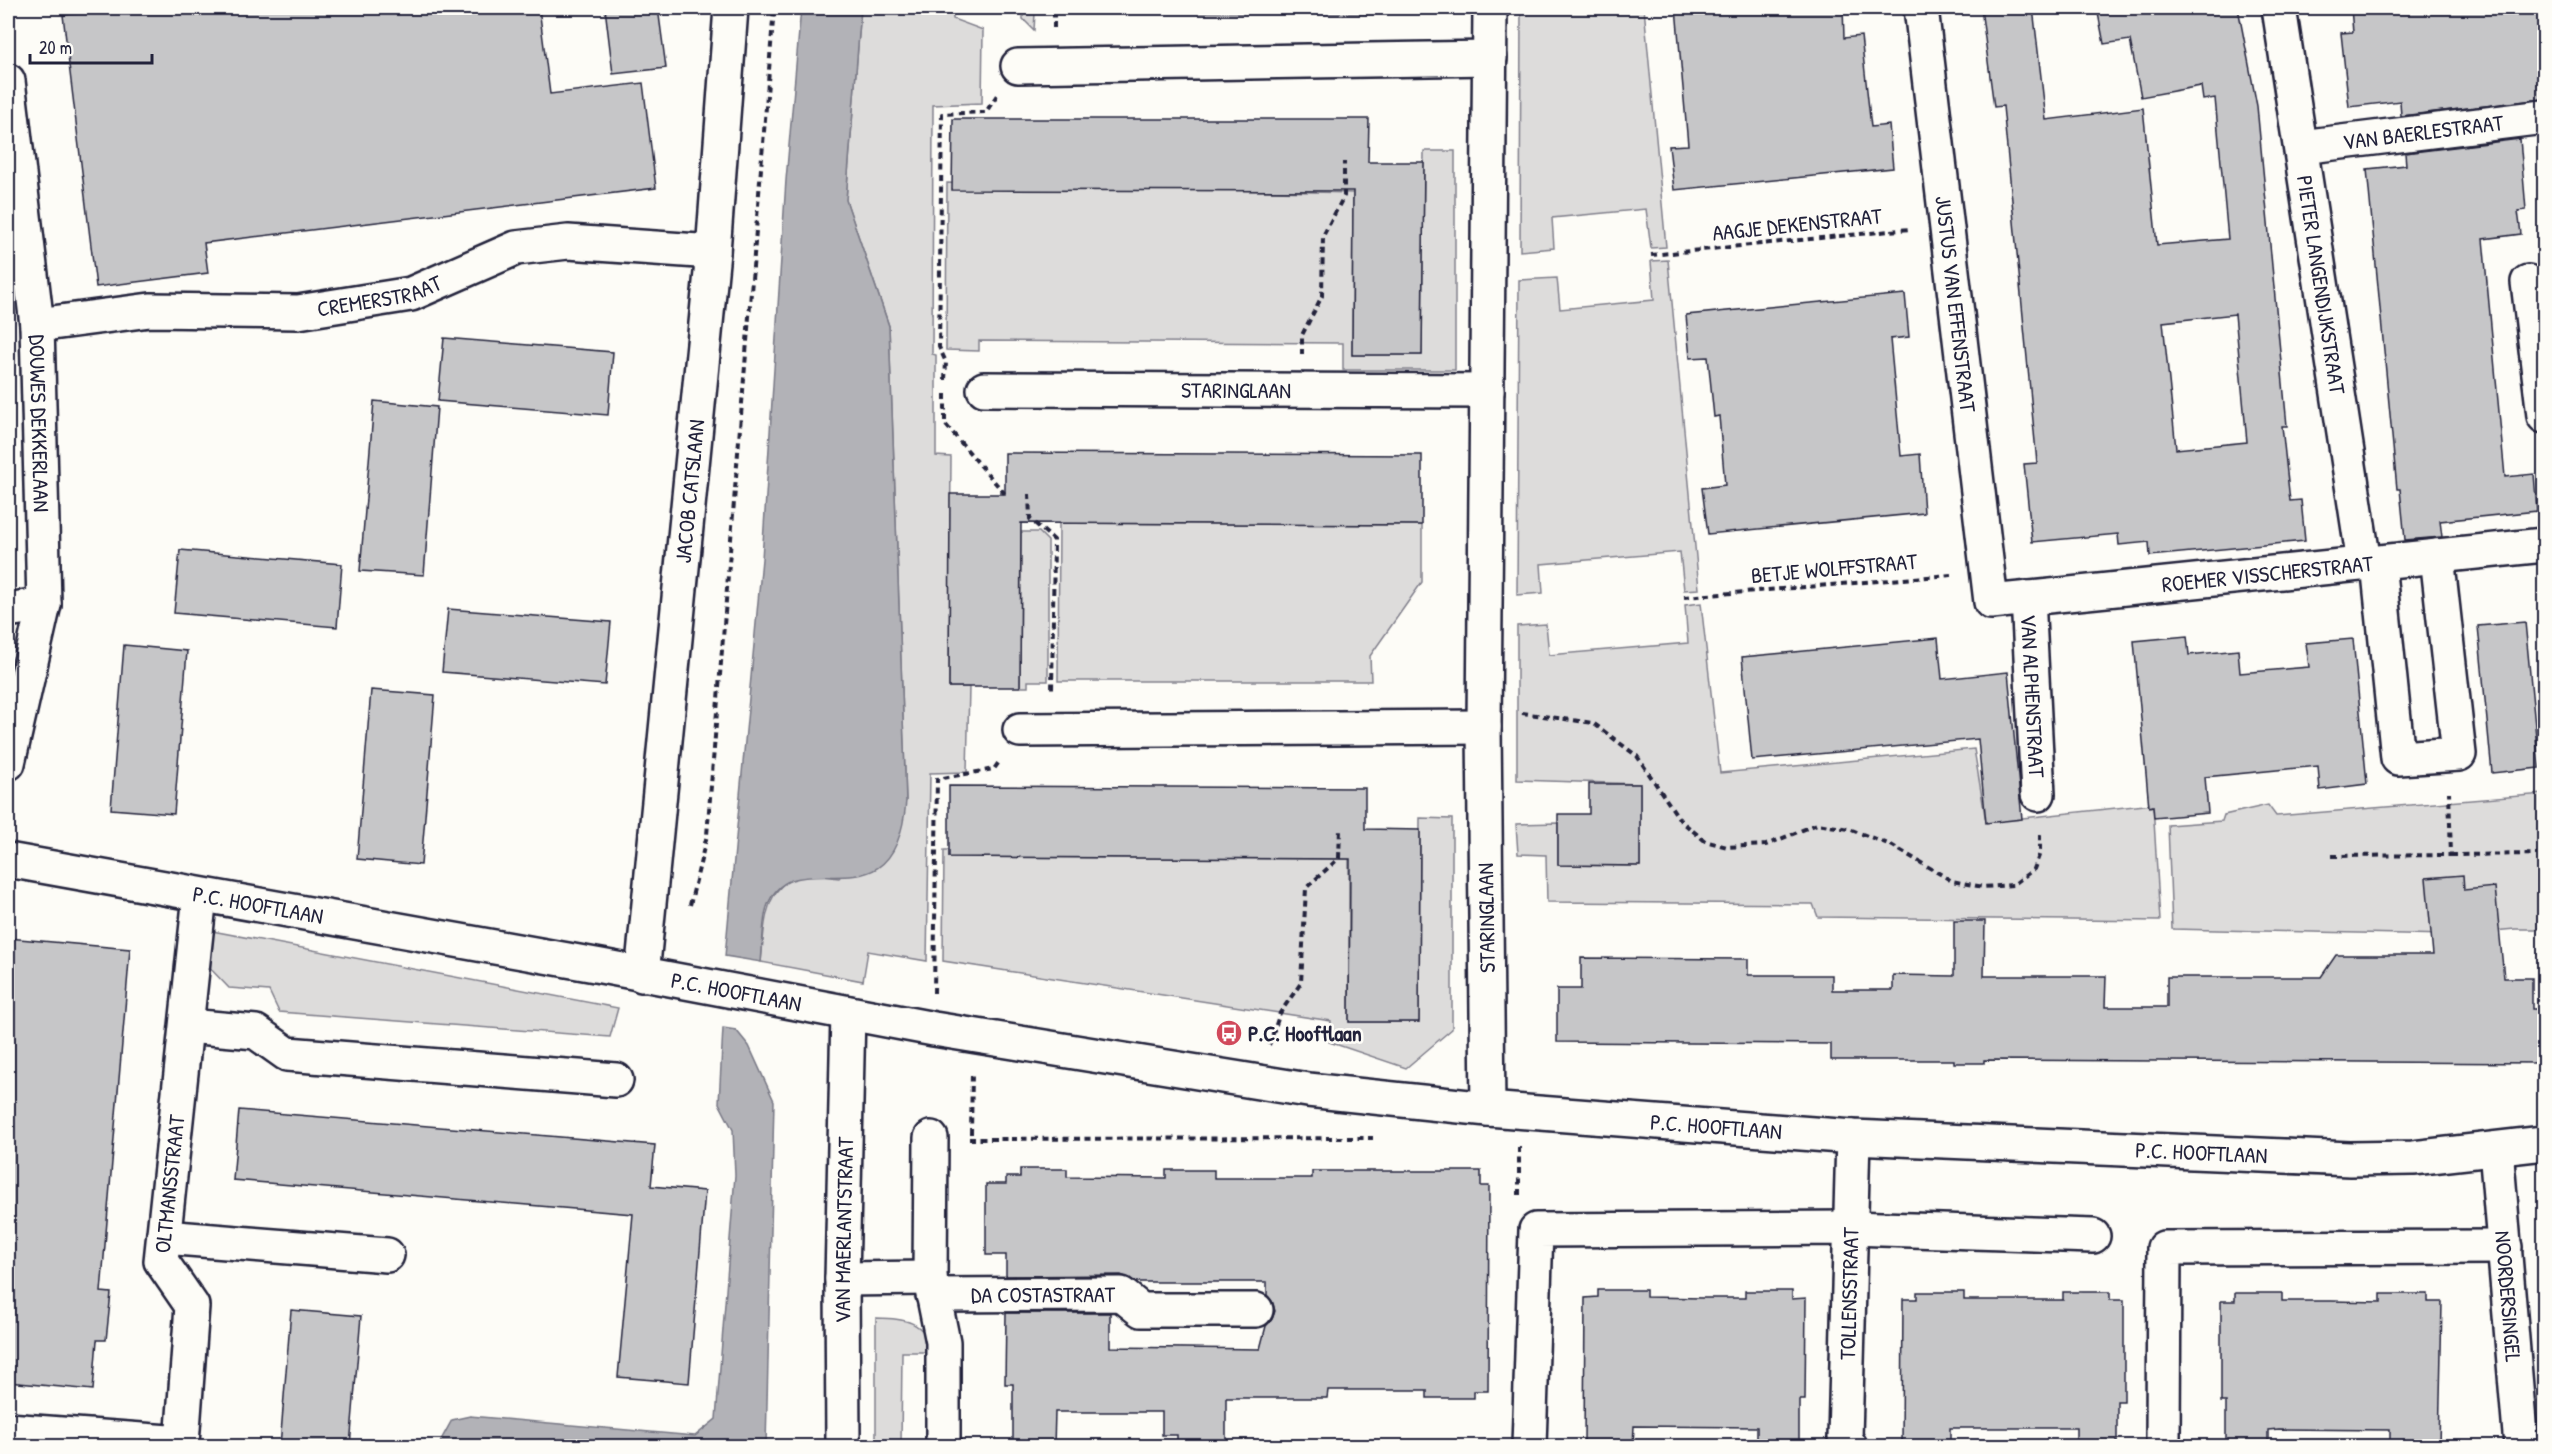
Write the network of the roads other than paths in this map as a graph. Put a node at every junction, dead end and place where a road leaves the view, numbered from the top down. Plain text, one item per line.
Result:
1 (731, 8) edge
2 (1490, 8) edge
3 (1921, 8) edge
4 (2279, 8) edge
5 (1490, 57) junction
6 (1018, 66) road end
7 (8, 97) edge
8 (2544, 117) edge
9 (2301, 147) junction
10 (713, 252) junction
11 (2528, 282) dead end
12 (37, 325) junction
13 (984, 388) dead end
14 (1487, 391) junction
15 (2544, 416) edge
16 (2544, 545) edge
17 (2437, 556) junction
18 (2371, 563) junction
19 (1989, 587) joint
20 (2028, 598) junction
21 (44, 604) junction
22 (8, 610) edge
23 (1485, 720) junction
24 (1036, 730) road end
25 (8, 763) edge
26 (2038, 794) road end
27 (8, 860) edge
28 (200, 895) junction
29 (642, 975) junction
30 (848, 1013) junction
31 (188, 1026) junction
32 (616, 1080) dead end
33 (1488, 1109) junction
34 (1853, 1137) junction
35 (931, 1138) road end
36 (2544, 1143) edge
37 (2496, 1149) junction
38 (1851, 1228) junction
39 (2092, 1236) dead end
40 (164, 1237) junction
41 (2505, 1246) junction
42 (387, 1255) dead end
43 (842, 1279) junction
44 (932, 1286) junction
45 (1256, 1310) dead end
46 (8, 1430) edge
47 (135, 1442) edge
48 (843, 1446) edge
49 (943, 1446) edge
50 (1529, 1446) edge
51 (1850, 1446) edge
52 (2165, 1446) edge
53 (2522, 1446) edge

1 - 10 street, JACOB CATSLAAN
2 - 5 street, STARINGLAAN
3 - 19 street, JUSTUS VAN EFFENSTRAAT
4 - 9 street, PIETER LANGENDIJKSTRAAT
5 - 6 street
5 - 14 street, STARINGLAAN
7 - 12 street, DOUWES DEKKERLAAN
8 - 9 street, VAN BAERLESTRAAT
9 - 18 street, PIETER LANGENDIJKSTRAAT
10 - 12 street, CREMERSTRAAT
10 - 29 street, JACOB CATSLAAN
11 - 15 street
12 - 21 street, DOUWES DEKKERLAAN
13 - 14 street, STARINGLAAN
14 - 23 street, STARINGLAAN
16 - 17 street, ROEMER VISSCHERSTRAAT
17 - 18 street, ROEMER VISSCHERSTRAAT
17 - 18 street, PIETER LANGENDIJKSTRAAT
18 - 20 street, ROEMER VISSCHERSTRAAT
19 - 20 street, ROEMER VISSCHERSTRAAT
20 - 26 street, VAN ALPHENSTRAAT
21 - 22 street
21 - 25 street, DOUWES DEKKERLAAN
23 - 24 street
23 - 33 street, STARINGLAAN
27 - 28 street, P.C. HOOFTLAAN
28 - 29 street, P.C. HOOFTLAAN
28 - 31 street, OLTMANSSTRAAT
29 - 30 street, P.C. HOOFTLAAN
30 - 33 street, P.C. HOOFTLAAN
30 - 43 street, VAN MAERLANTSTRAAT
31 - 32 street
31 - 40 street, OLTMANSSTRAAT
33 - 34 street, P.C. HOOFTLAAN
34 - 37 street, P.C. HOOFTLAAN
34 - 38 street, TOLLENSSTRAAT
35 - 44 street
36 - 37 street, P.C. HOOFTLAAN
37 - 41 street, NOORDERSINGEL
38 - 39 street
38 - 50 street
38 - 51 street, TOLLENSSTRAAT
40 - 42 street
40 - 47 street, OLTMANSSTRAAT
41 - 52 street
41 - 53 street, NOORDERSINGEL
43 - 44 street, DA COSTASTRAAT
43 - 48 street, VAN MAERLANTSTRAAT
44 - 45 street, DA COSTASTRAAT
44 - 49 street
46 - 47 street

